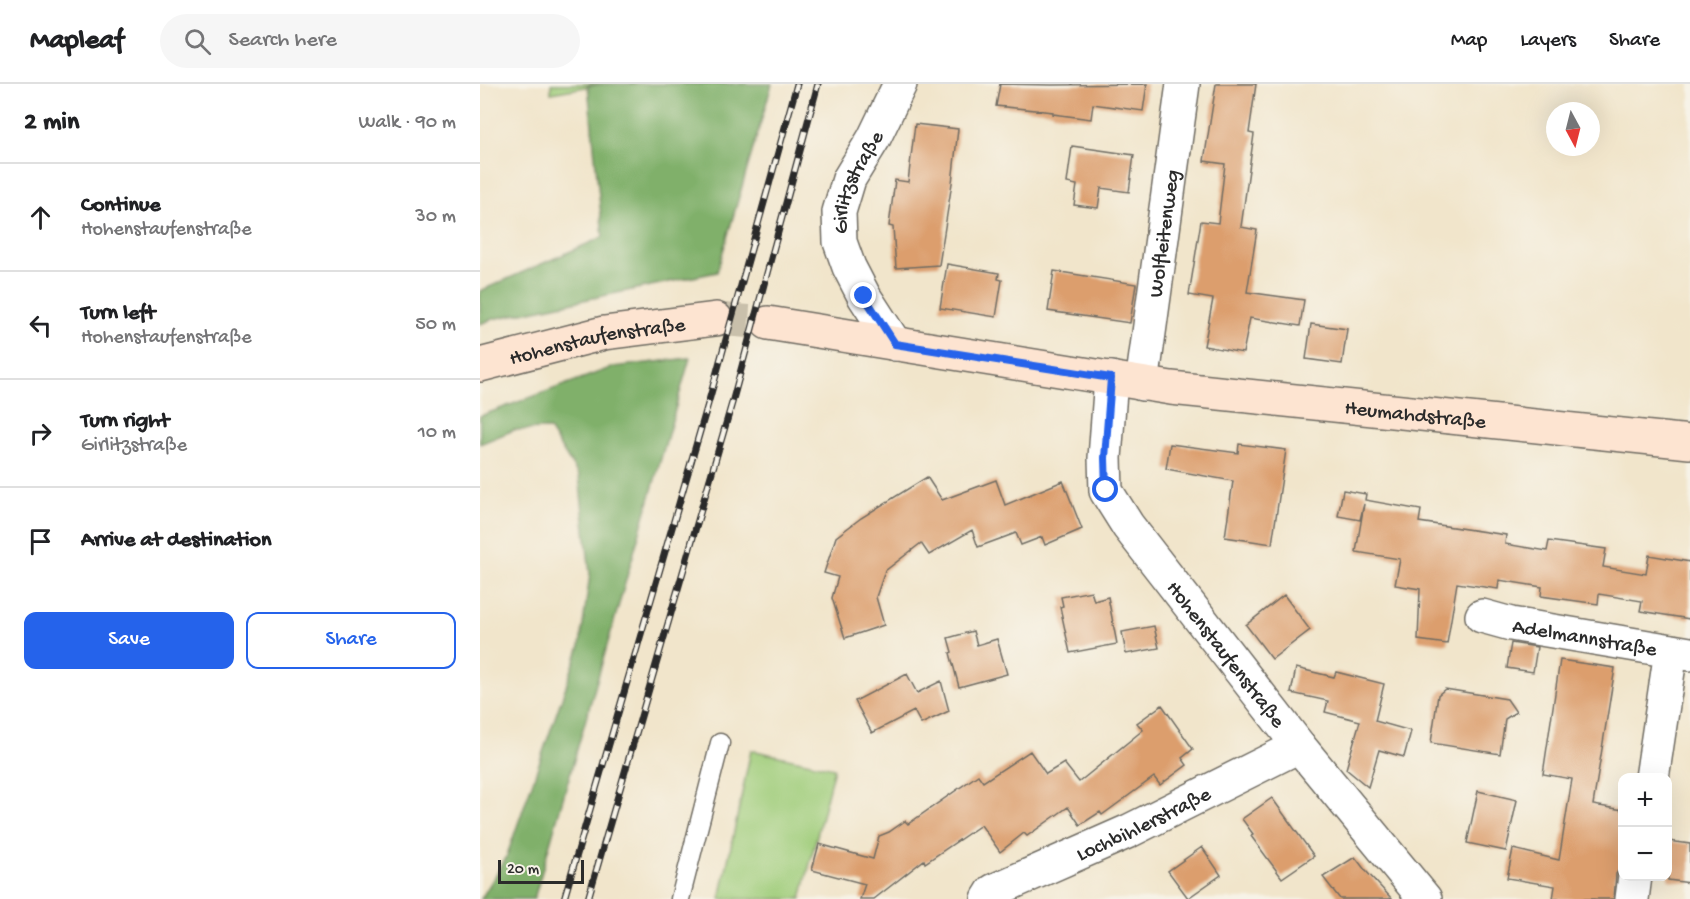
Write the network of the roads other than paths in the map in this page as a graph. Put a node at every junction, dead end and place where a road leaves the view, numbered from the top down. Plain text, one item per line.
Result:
1 (900, 84) edge
2 (1183, 84) edge
3 (716, 319) tunnel mouth
4 (768, 323) tunnel mouth
5 (895, 344) junction
6 (480, 365) edge
7 (1126, 381) junction
8 (1690, 442) edge
9 (1482, 616) dead end
10 (1681, 652) edge
11 (720, 743) dead end
12 (1299, 746) junction
13 (1653, 773) edge
14 (1634, 881) edge
15 (680, 899) edge
16 (988, 899) edge
17 (1425, 899) edge
18 (1632, 899) edge

1 - 5 street, Girlitzstraße
2 - 7 street, Wolfleitenweg
3 - 6 main road, Hohenstaufenstraße
4 - 5 main road
5 - 7 main road
7 - 8 main road, Heumahdstraße
7 - 12 street, Hohenstaufenstraße
9 - 10 street, Adelmannstraße
10 - 13 street
11 - 15 lane
12 - 16 street, Lochbihlerstraße
12 - 17 street, Hohenstaufenstraße
14 - 18 street

